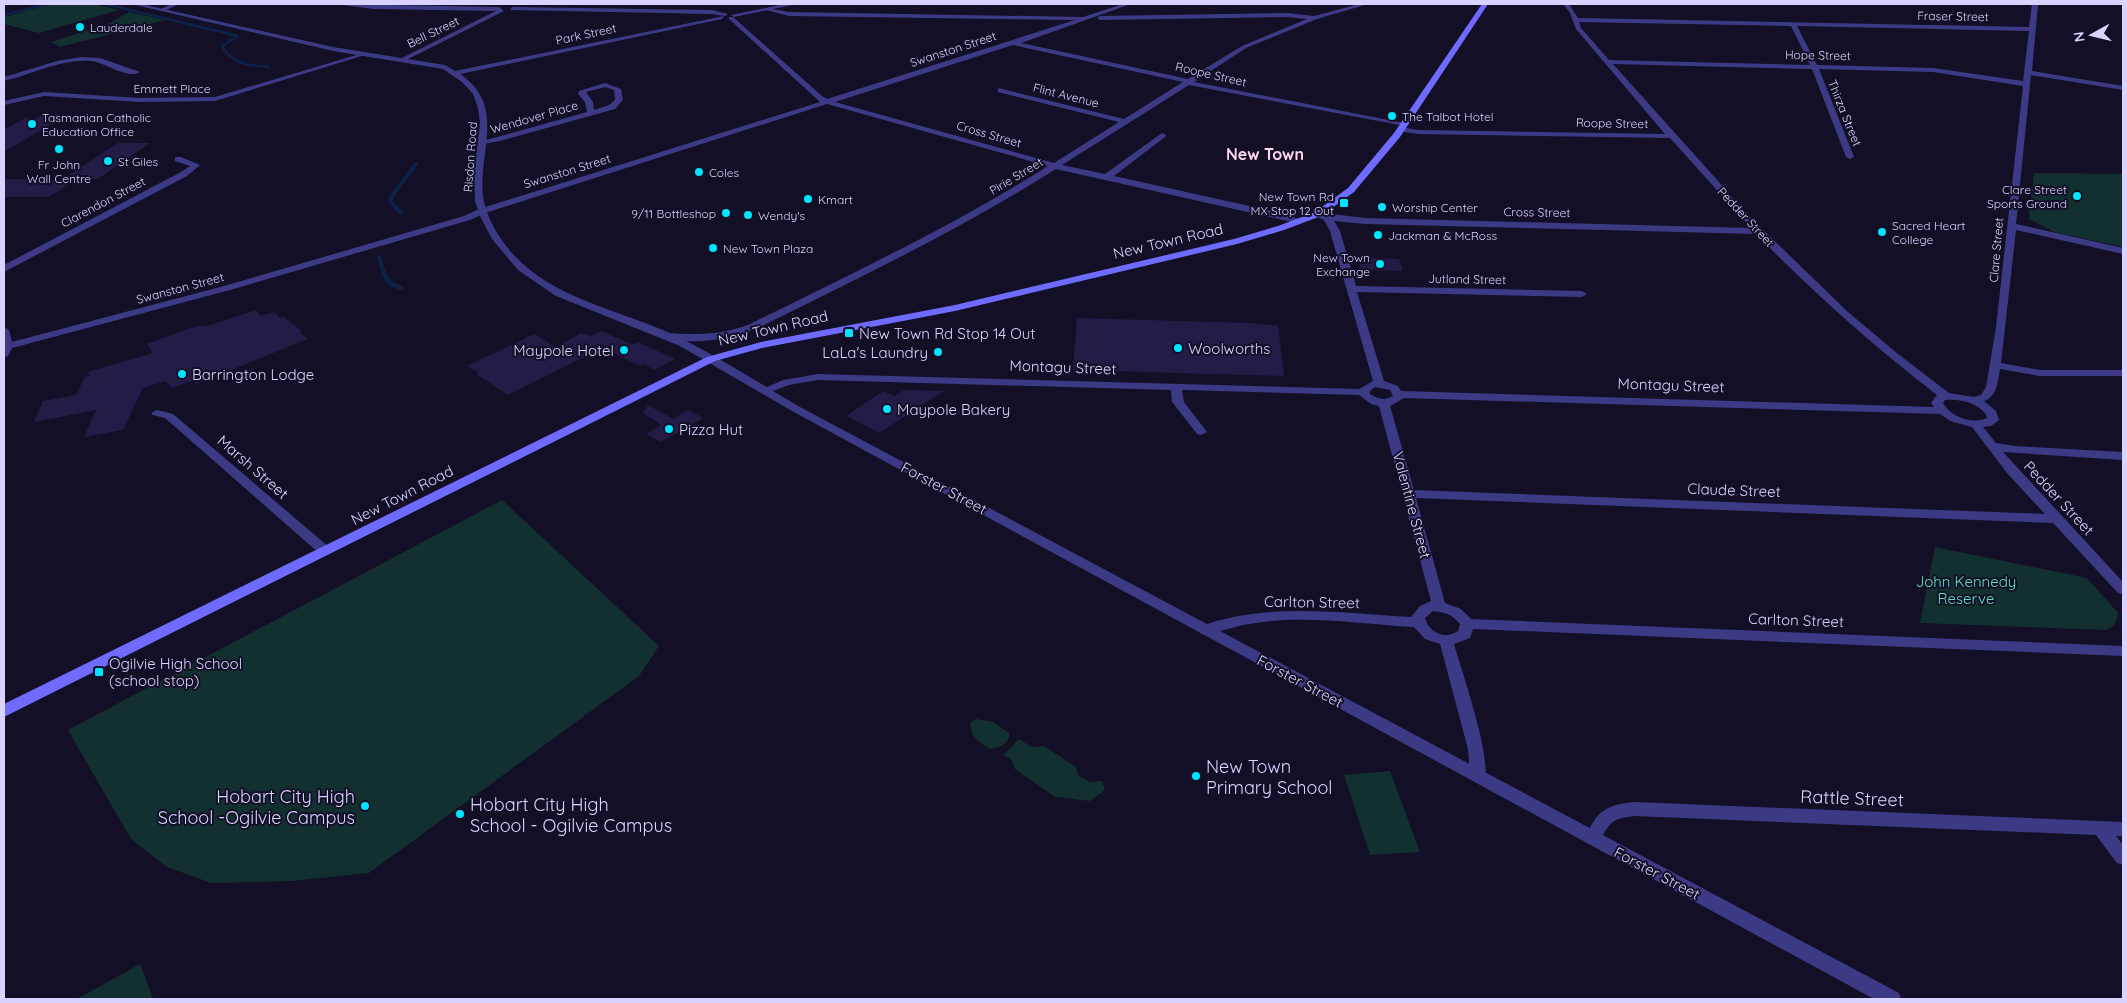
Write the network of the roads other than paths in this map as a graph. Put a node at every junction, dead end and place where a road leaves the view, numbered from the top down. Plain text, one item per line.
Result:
1 (134, 4) edge
2 (176, 4) edge
3 (337, 4) edge
4 (568, 4) edge
5 (794, 4) edge
6 (1128, 4) edge
7 (1365, 4) edge
8 (1485, 4) edge
9 (1566, 4) edge
10 (2034, 4) edge
11 (512, 6) edge
12 (768, 9) junction
13 (162, 10) junction
14 (500, 10) junction
15 (561, 10) junction
16 (1575, 13) junction
17 (728, 16) junction
18 (1091, 18) junction
19 (1315, 18) junction
20 (1793, 24) junction
21 (2031, 29) junction
22 (1013, 43) junction
23 (365, 54) junction
24 (402, 60) junction
25 (1608, 62) junction
26 (1814, 66) junction
27 (136, 72) dead end
28 (2027, 72) junction
29 (454, 73) junction
30 (4, 79) edge
31 (1188, 82) junction
32 (2026, 84) junction
33 (2123, 88) edge
34 (1000, 90) dead end
35 (827, 102) junction
36 (4, 103) edge
37 (591, 112) junction
38 (1126, 122) junction
39 (1403, 127) junction
40 (1162, 135) dead end
41 (1672, 136) junction
42 (483, 142) junction
43 (1850, 157) dead end
44 (178, 158) dead end
45 (1056, 166) junction
46 (1106, 178) junction
47 (482, 211) junction
48 (1318, 214) junction
49 (1328, 218) junction
50 (1298, 222) junction
51 (2011, 226) junction
52 (1757, 230) junction
53 (2123, 251) edge
54 (4, 269) edge
55 (1350, 289) junction
56 (1582, 294) dead end
57 (668, 336) junction
58 (5, 342) edge
59 (711, 359) junction
60 (1994, 365) junction
61 (2123, 373) edge
62 (1379, 384) junction
63 (1176, 388) junction
64 (764, 390) junction
65 (1363, 392) junction
66 (1399, 394) junction
67 (1946, 396) junction
68 (1974, 400) junction
69 (1384, 404) junction
70 (1943, 411) junction
71 (156, 412) dead end
72 (1975, 424) junction
73 (1201, 432) dead end
74 (1991, 446) junction
75 (2123, 456) edge
76 (1410, 494) junction
77 (2057, 519) junction
78 (325, 551) junction
79 (2123, 590) edge
80 (1439, 606) junction
81 (1419, 622) junction
82 (1467, 624) junction
83 (1206, 630) junction
84 (1446, 641) junction
85 (2123, 651) edge
86 (4, 711) edge
87 (1478, 775) junction
88 (2100, 828) junction
89 (2123, 829) edge
90 (1593, 838) junction
91 (2123, 858) edge
92 (1892, 999) edge

1 - 13 street, Risdon Road
2 - 13 street
3 - 14 street
4 - 15 street
5 - 12 street, Park Street
6 - 18 street, Swanston Street
7 - 19 street, Pirie Street
8 - 39 main road, New Town Road
9 - 16 street, Pedder Street
10 - 21 street, Clare Street
11 - 14 street
11 - 15 street
12 - 17 street, Park Street
12 - 18 street
13 - 23 street, Risdon Road
14 - 24 street, Bell Street
15 - 17 street
16 - 20 street, Fraser Street
16 - 25 street, Pedder Street
17 - 29 street, Park Street
17 - 35 street, Cross Street
18 - 19 street
18 - 22 street, Swanston Street
19 - 31 street, Pirie Street
20 - 21 street, Fraser Street
20 - 26 street, Thirza Street
21 - 28 street, Clare Street
22 - 31 street, Roope Street
22 - 35 street, Swanston Street
23 - 24 street, Risdon Road
23 - 36 street, Emmett Place
24 - 29 street, Risdon Road
25 - 26 street, Hope Street
25 - 41 street, Pedder Street
26 - 32 street, Hope Street
26 - 43 street, Thirza Street
27 - 30 street
28 - 32 street, Clare Street
28 - 33 street
29 - 42 street, Risdon Road
31 - 38 street, Pirie Street
31 - 39 street, Roope Street
32 - 51 street, Clare Street
34 - 38 street, Flint Avenue
35 - 45 street, Cross Street
35 - 47 street, Swanston Street
37 - 37 street, Wendover Place
37 - 42 street, Wendover Place
38 - 45 street, Pirie Street
39 - 41 street, Roope Street
39 - 48 main road, New Town Road
40 - 46 street
41 - 52 street, Pedder Street
42 - 47 street, Risdon Road
44 - 54 street, Clarendon Street
45 - 46 street, Cross Street
45 - 57 street, Pirie Street
46 - 50 street, Cross Street
47 - 57 street, Risdon Road
47 - 58 street, Swanston Street
48 - 49 street, Cross Street
48 - 50 main road, New Town Road
49 - 52 street, Cross Street
49 - 55 street
50 - 59 main road, New Town Road
51 - 53 street
51 - 60 street, Clare Street
52 - 67 street, Pedder Street
55 - 56 street, Jutland Street
55 - 62 street
57 - 59 street, Risdon Road
59 - 64 street, Forster Street
59 - 78 main road, New Town Road
60 - 61 street
60 - 68 street, Clare Street
62 - 65 street
62 - 66 street
63 - 64 street, Montagu Street
63 - 65 street, Montagu Street
63 - 73 street
64 - 83 street, Forster Street
65 - 69 street
66 - 69 street
66 - 70 street, Montagu Street
67 - 68 street
67 - 70 street
68 - 72 street
69 - 76 street, Valentine Street
70 - 72 street
71 - 78 street, Marsh Street
72 - 74 street, Pedder Street
74 - 75 street
74 - 77 street, Pedder Street
76 - 77 street, Claude Street
76 - 80 street, Valentine Street
77 - 79 street, Pedder Street
78 - 86 main road, New Town Road
80 - 81 street
80 - 82 street
81 - 83 street, Carlton Street
81 - 84 street
82 - 84 street
82 - 85 street, Carlton Street
83 - 87 street, Forster Street
84 - 87 street
87 - 90 street, Forster Street
88 - 89 street, Rattle Street
88 - 90 street, Rattle Street
88 - 91 street
90 - 92 street, Forster Street

